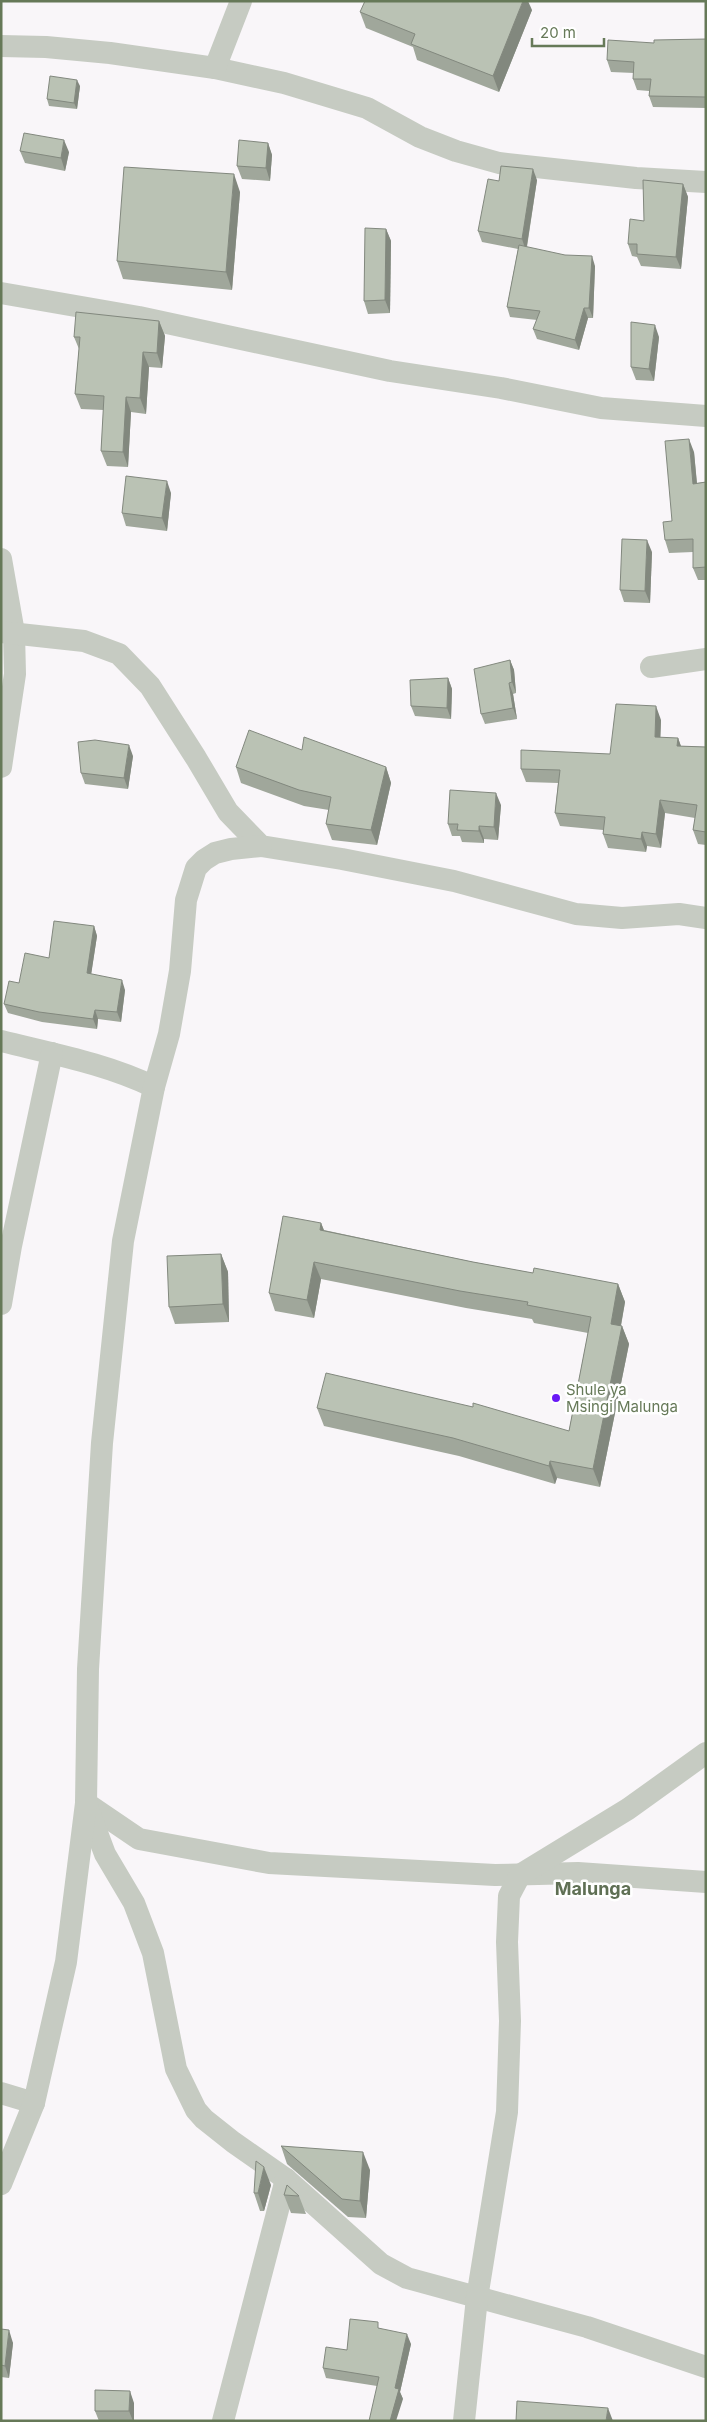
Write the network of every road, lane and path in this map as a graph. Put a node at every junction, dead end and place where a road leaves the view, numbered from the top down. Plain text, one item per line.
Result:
1 (240, 1) edge
2 (1, 46) edge
3 (216, 68) junction
4 (706, 182) edge
5 (1, 293) edge
6 (706, 416) edge
7 (1, 559) edge
8 (8, 633) edge
9 (706, 659) edge
10 (651, 667) dead end
11 (1, 767) edge
12 (261, 846) junction
13 (706, 918) edge
14 (1, 1041) edge
15 (52, 1054) junction
16 (154, 1087) junction
17 (1, 1304) edge
18 (706, 1753) edge
19 (86, 1803) junction
20 (520, 1875) junction
21 (706, 1882) edge
22 (1, 2093) edge
23 (34, 2103) junction
24 (286, 2179) junction
25 (1, 2184) edge
26 (477, 2298) junction
27 (706, 2367) edge
28 (223, 2421) edge
29 (464, 2421) edge

1 - 3 street
2 - 3 street
3 - 4 street
5 - 6 street
7 - 8 street
8 - 11 street
8 - 12 street
9 - 10 street
12 - 13 street
12 - 16 street
14 - 15 street
15 - 16 street
15 - 17 street
16 - 19 street
18 - 20 street
19 - 20 street
19 - 23 street
19 - 24 street
20 - 21 street
20 - 26 street
22 - 23 street
23 - 25 street
24 - 26 street
24 - 28 street
26 - 27 street
26 - 29 street

